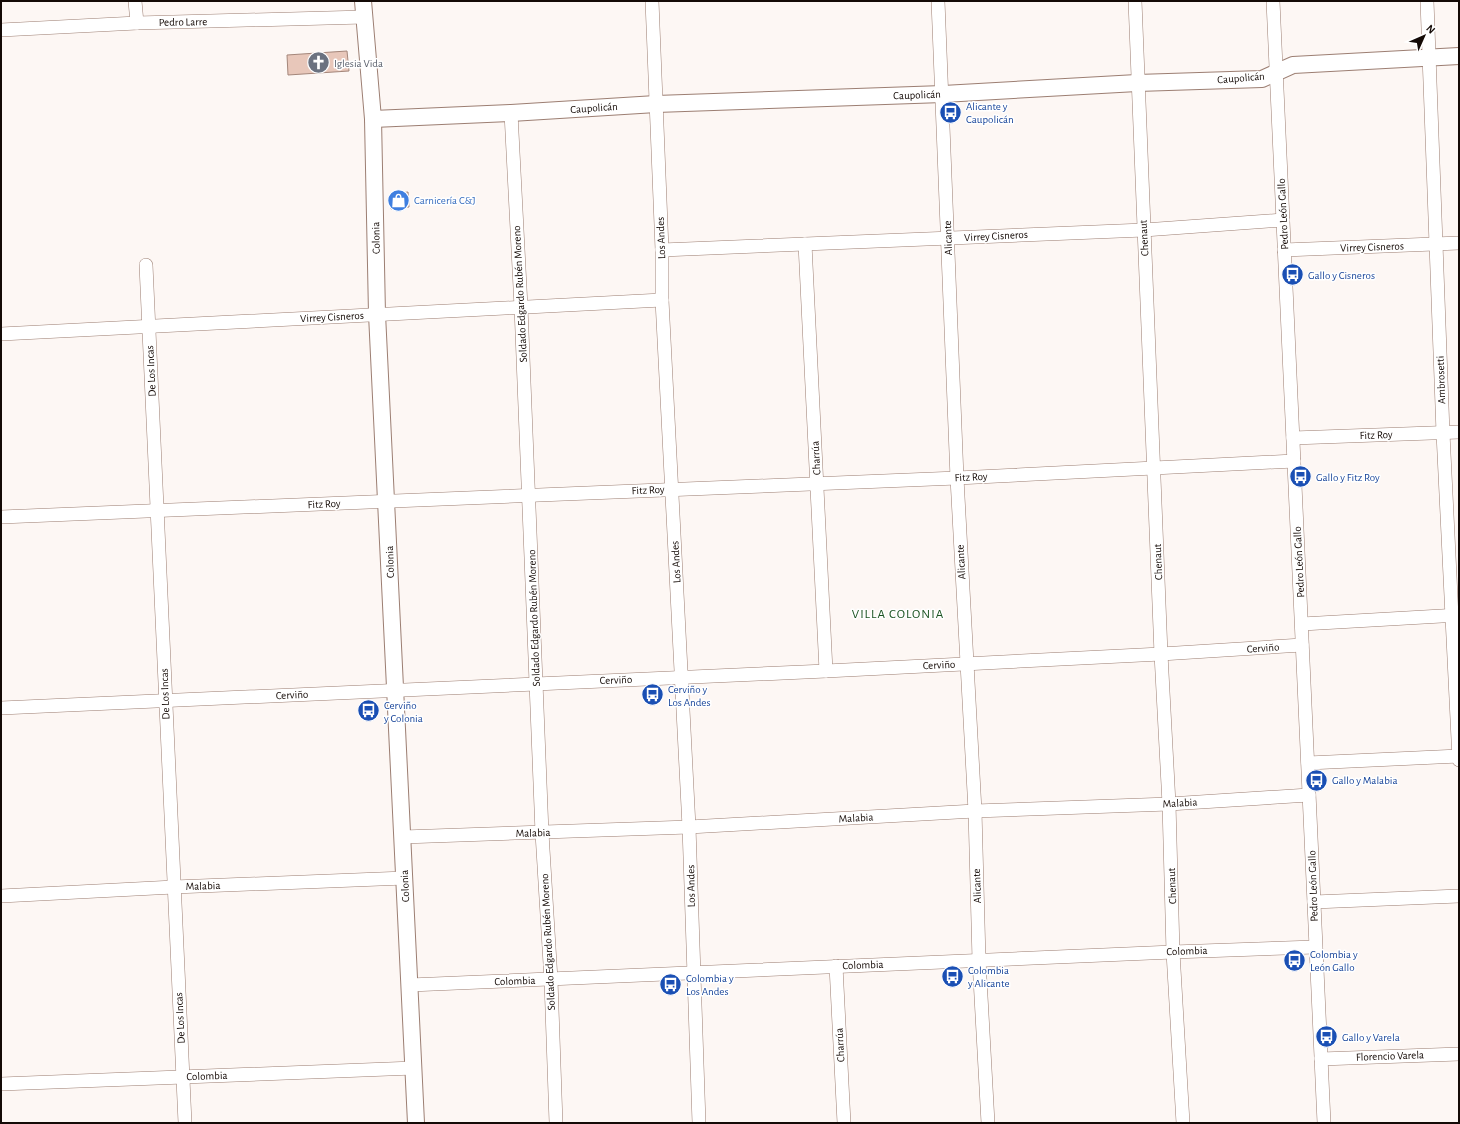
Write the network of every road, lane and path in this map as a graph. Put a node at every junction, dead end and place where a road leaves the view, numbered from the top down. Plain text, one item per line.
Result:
1 (135, 1) edge
2 (364, 1) edge
3 (652, 1) edge
4 (938, 1) edge
5 (1135, 1) edge
6 (1273, 1) edge
7 (1427, 1) edge
8 (364, 17) junction
9 (137, 23) junction
10 (1, 30) edge
11 (1459, 56) edge
12 (1429, 58) junction
13 (1276, 73) junction
14 (1138, 83) junction
15 (943, 94) junction
16 (656, 104) junction
17 (511, 113) junction
18 (373, 119) junction
19 (1283, 220) junction
20 (1144, 230) junction
21 (948, 239) junction
22 (1459, 243) edge
23 (805, 244) junction
24 (1437, 244) junction
25 (662, 250) junction
26 (1284, 250) junction
27 (146, 265) dead end
28 (662, 300) junction
29 (522, 307) junction
30 (377, 314) junction
31 (149, 326) junction
32 (1, 334) edge
33 (1459, 432) edge
34 (1443, 433) junction
35 (1293, 438) junction
36 (1294, 461) junction
37 (1155, 468) junction
38 (957, 478) junction
39 (818, 484) junction
40 (672, 489) junction
41 (529, 495) junction
42 (387, 501) junction
43 (158, 511) junction
44 (1, 516) edge
45 (1456, 615) edge
46 (1302, 624) junction
47 (1302, 645) junction
48 (1161, 654) junction
49 (966, 664) junction
50 (826, 671) junction
51 (682, 678) junction
52 (536, 683) junction
53 (395, 690) junction
54 (165, 701) junction
55 (1, 708) edge
56 (1459, 756) edge
57 (1459, 760) edge
58 (1308, 763) junction
59 (1309, 795) junction
60 (1169, 804) junction
61 (975, 811) junction
62 (689, 827) junction
63 (542, 833) junction
64 (404, 837) junction
65 (405, 878) junction
66 (174, 887) junction
67 (1, 896) edge
68 (1459, 896) edge
69 (1314, 902) junction
70 (1316, 947) junction
71 (1173, 952) junction
72 (979, 960) junction
73 (836, 966) junction
74 (693, 974) junction
75 (551, 980) junction
76 (410, 985) junction
77 (1459, 1054) edge
78 (1321, 1059) junction
79 (414, 1068) junction
80 (182, 1077) junction
81 (1, 1084) edge
82 (185, 1123) edge
83 (416, 1123) edge
84 (556, 1123) edge
85 (699, 1123) edge
86 (844, 1123) edge
87 (988, 1123) edge
88 (1183, 1123) edge
89 (1324, 1123) edge

1 - 9 street
2 - 8 street, Colonia
3 - 16 street, Los Andes
4 - 15 street, Alicante
5 - 14 street, Chenaut
6 - 13 street, Pedro León Gallo
7 - 12 street, Ambrosetti
8 - 9 street, Pedro Larre
8 - 18 street, Colonia
9 - 10 street, Pedro Larre
11 - 12 street, Caupolicán
12 - 13 street, Caupolicán
12 - 24 street, Ambrosetti
13 - 14 street, Caupolicán
13 - 19 street, Pedro León Gallo
14 - 15 street, Caupolicán
14 - 20 street, Chenaut
15 - 16 street, Caupolicán
15 - 21 street, Alicante
16 - 17 street, Caupolicán
16 - 25 street, Los Andes
17 - 18 street, Caupolicán
17 - 29 street, Soldado Edgardo Rubén Moreno
18 - 30 street, Colonia
19 - 20 street, Virrey Cisneros
19 - 26 street, Pedro León Gallo
20 - 21 street, Virrey Cisneros
20 - 37 street, Chenaut
21 - 23 street, Virrey Cisneros
21 - 38 street, Alicante
22 - 24 street, Virrey Cisneros
23 - 25 street, Virrey Cisneros
23 - 39 street, Charrúa
24 - 26 street, Virrey Cisneros
24 - 34 street, Ambrosetti
25 - 28 street, Los Andes
26 - 35 street, Pedro León Gallo
27 - 31 street, De Los Incas
28 - 29 street, Virrey Cisneros
28 - 40 street, Los Andes
29 - 30 street, Virrey Cisneros
29 - 41 street, Soldado Edgardo Rubén Moreno
30 - 31 street, Virrey Cisneros
30 - 42 street, Colonia
31 - 32 street, Virrey Cisneros
31 - 43 street, De Los Incas
33 - 34 street, Fitz Roy
34 - 35 street, Fitz Roy
34 - 45 street, Ambrosetti
35 - 36 street, Pedro León Gallo
36 - 37 street, Fitz Roy
36 - 46 street, Pedro León Gallo
37 - 38 street, Fitz Roy
37 - 48 street, Chenaut
38 - 39 street, Fitz Roy
38 - 49 street, Alicante
39 - 40 street, Fitz Roy
39 - 50 street, Charrúa
40 - 41 street, Fitz Roy
40 - 51 street, Los Andes
41 - 42 street, Fitz Roy
41 - 52 street, Soldado Edgardo Rubén Moreno
42 - 43 street, Fitz Roy
42 - 53 street, Colonia
43 - 44 street, Fitz Roy
43 - 54 street, De Los Incas
45 - 46 street
45 - 56 street, Ambrosetti
46 - 47 street, Pedro León Gallo
47 - 48 street, Cerviño
47 - 58 street, Pedro León Gallo
48 - 49 street, Cerviño
48 - 60 street, Chenaut
49 - 50 street, Cerviño
49 - 61 street, Alicante
50 - 51 street, Cerviño
51 - 52 street, Cerviño
51 - 62 street, Los Andes
52 - 53 street, Cerviño
52 - 63 street, Soldado Edgardo Rubén Moreno
53 - 54 street, Cerviño
53 - 64 street, Colonia
54 - 55 street, Cerviño
54 - 66 street, De Los Incas
56 - 57 street, Ambrosetti
56 - 58 street
58 - 59 street, Pedro León Gallo
59 - 60 street, Malabia
59 - 69 street, Pedro León Gallo
60 - 61 street, Malabia
60 - 71 street, Chenaut
61 - 62 street, Malabia
61 - 72 street, Alicante
62 - 63 street, Malabia
62 - 74 street, Los Andes
63 - 64 street, Malabia
63 - 75 street, Soldado Edgardo Rubén Moreno
64 - 65 street, Colonia
65 - 66 street, Malabia
65 - 76 street, Colonia
66 - 67 street, Malabia
66 - 80 street, De Los Incas
68 - 69 street
69 - 70 street, Pedro León Gallo
70 - 71 street, Colombia
70 - 78 street, Pedro León Gallo
71 - 72 street, Colombia
71 - 88 street, Chenaut
72 - 73 street, Colombia
72 - 87 street, Alicante
73 - 74 street, Colombia
73 - 86 street, Charrúa
74 - 75 street, Colombia
74 - 85 street, Los Andes
75 - 76 street, Colombia
75 - 84 street, Soldado Edgardo Rubén Moreno
76 - 79 street, Colonia
77 - 78 street, Florencio Varela
78 - 89 street, Pedro León Gallo
79 - 80 street, Colombia
79 - 83 street, Colonia
80 - 81 street, Colombia
80 - 82 street, De Los Incas

